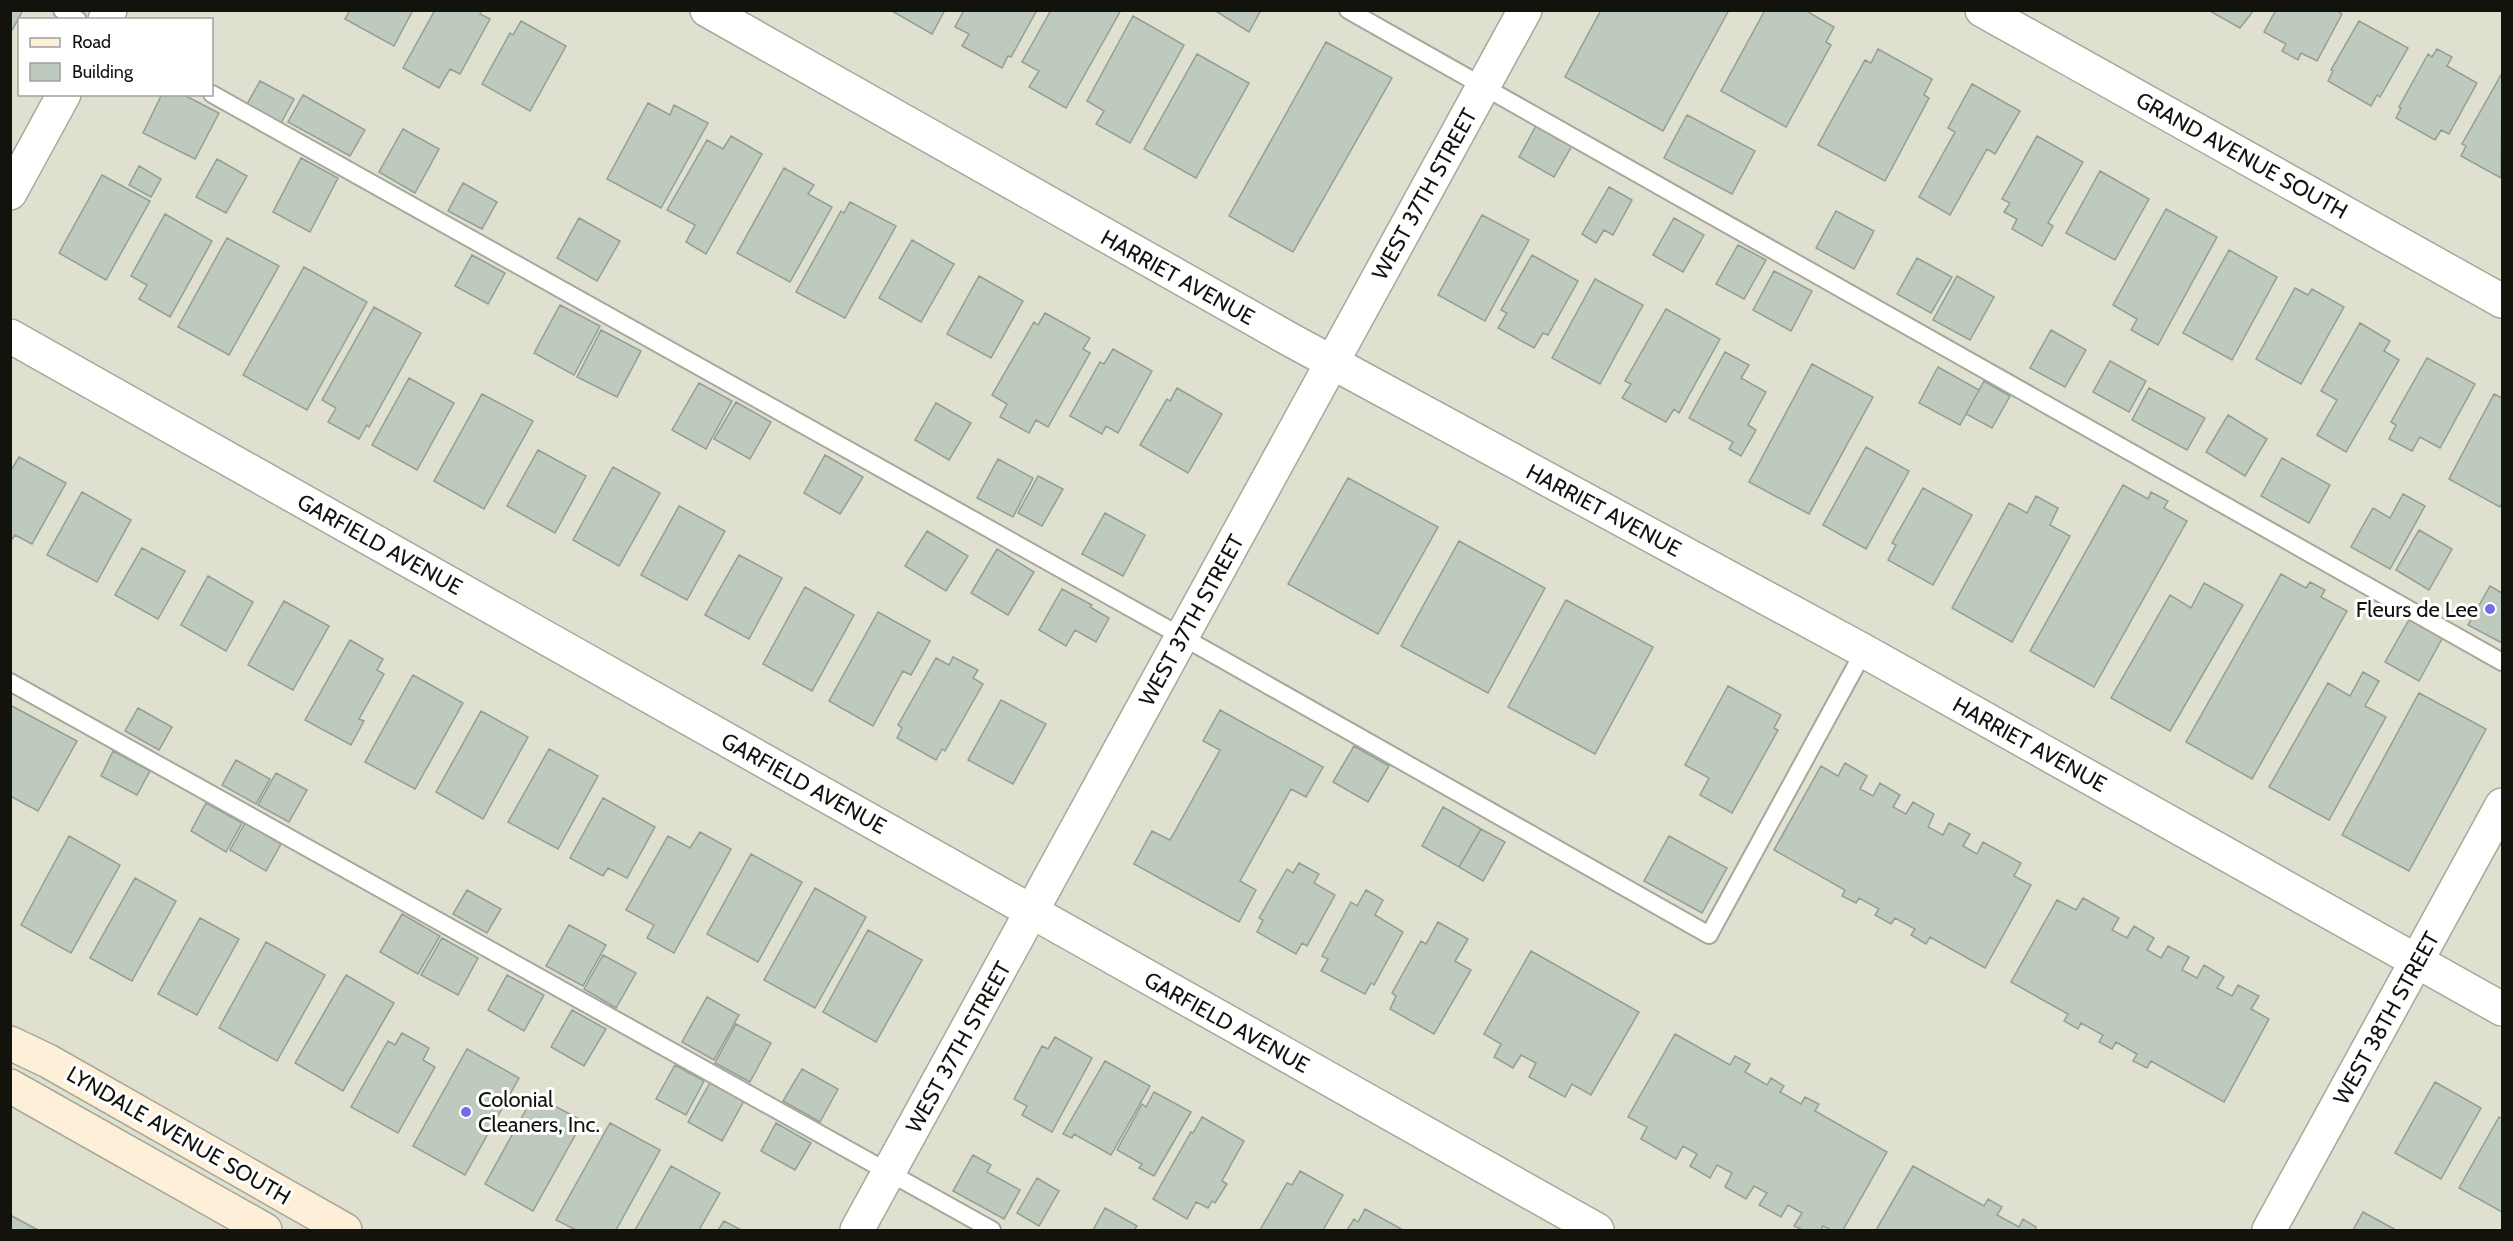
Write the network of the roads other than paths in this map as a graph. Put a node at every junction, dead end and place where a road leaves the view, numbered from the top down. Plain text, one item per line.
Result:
1 (62, 10) edge
2 (707, 10) edge
3 (1348, 10) edge
4 (1525, 10) edge
5 (1982, 10) edge
6 (75, 18) edge
7 (1483, 87) junction
8 (213, 95) edge
9 (63, 96) edge
10 (10, 193) edge
11 (2502, 301) edge
12 (10, 336) edge
13 (1332, 363) junction
14 (1182, 637) junction
15 (1864, 651) junction
16 (2502, 662) edge
17 (10, 682) edge
18 (2502, 805) edge
19 (1032, 911) junction
20 (2417, 962) junction
21 (2502, 1009) edge
22 (10, 1043) edge
23 (10, 1086) edge
24 (889, 1172) junction
25 (265, 1230) edge
26 (345, 1230) edge
27 (857, 1230) edge
28 (992, 1230) edge
29 (1597, 1230) edge
30 (2270, 1230) edge

1 - 6 lane
2 - 13 street, HARRIET AVENUE
3 - 7 lane
4 - 7 street, WEST 37TH STREET
5 - 11 street, GRAND AVENUE SOUTH
7 - 13 street, WEST 37TH STREET
7 - 16 lane
8 - 14 lane
9 - 10 street
12 - 19 street, GARFIELD AVENUE
13 - 14 street, WEST 37TH STREET
13 - 15 street, HARRIET AVENUE
14 - 15 lane
14 - 19 street, WEST 37TH STREET
15 - 20 street, HARRIET AVENUE
17 - 24 lane
18 - 20 street, WEST 38TH STREET
19 - 24 street, WEST 37TH STREET
19 - 29 street, GARFIELD AVENUE
20 - 21 street, HARRIET AVENUE
20 - 30 street, WEST 38TH STREET
22 - 26 main road, LYNDALE AVENUE SOUTH
23 - 25 main road, LYNDALE AVENUE SOUTH
24 - 27 street, WEST 37TH STREET
24 - 28 lane

